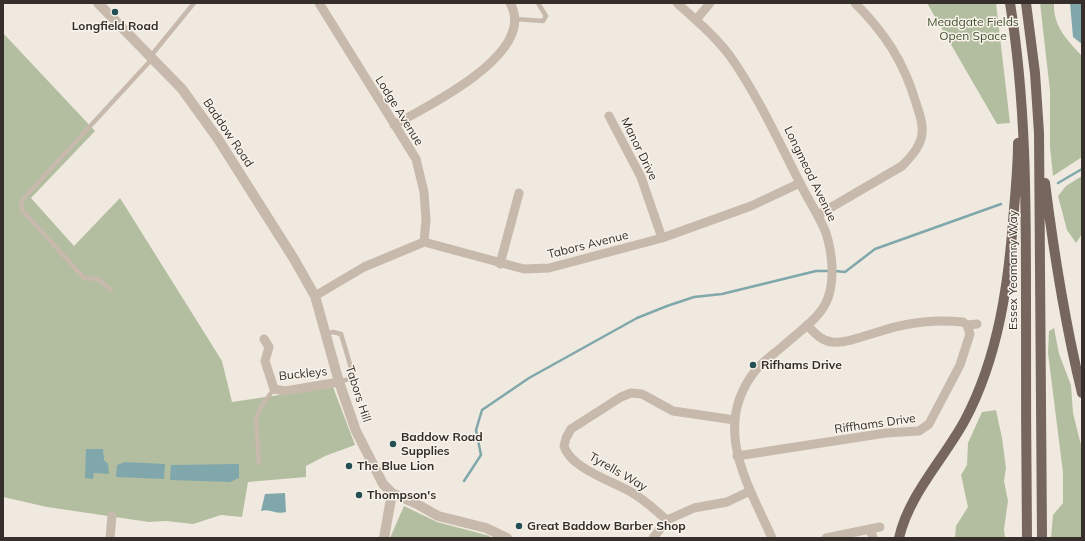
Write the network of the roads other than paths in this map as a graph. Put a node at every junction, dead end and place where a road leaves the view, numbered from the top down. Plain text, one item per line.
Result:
1 (98, 3) edge
2 (194, 3) edge
3 (318, 3) edge
4 (510, 3) edge
5 (538, 3) edge
6 (676, 3) edge
7 (710, 3) edge
8 (855, 3) edge
9 (1010, 3) edge
10 (1026, 3) edge
11 (516, 19) junction
12 (696, 20) junction
13 (1016, 40) junction
14 (151, 58) junction
15 (609, 116) dead end
16 (394, 125) junction
17 (1039, 133) junction
18 (800, 183) junction
19 (519, 193) dead end
20 (818, 215) junction
21 (662, 238) junction
22 (424, 242) junction
23 (500, 264) junction
24 (111, 290) dead end
25 (315, 296) junction
26 (977, 324) dead end
27 (807, 325) junction
28 (967, 325) junction
29 (326, 334) junction
30 (264, 339) dead end
31 (339, 382) junction
32 (274, 389) junction
33 (1082, 393) edge
34 (735, 420) junction
35 (738, 456) junction
36 (259, 463) dead end
37 (750, 491) junction
38 (392, 493) junction
39 (112, 516) dead end
40 (667, 520) junction
41 (880, 526) dead end
42 (871, 534) edge
43 (110, 538) edge
44 (384, 538) edge
45 (507, 538) edge
46 (653, 538) edge
47 (772, 538) edge
48 (826, 538) edge
49 (899, 538) edge
50 (1027, 538) edge
51 (1042, 538) edge

1 - 14 street, Baddow Road
2 - 14 lane
3 - 16 street, Lodge Avenue
4 - 11 street
5 - 11 lane
6 - 12 street, Longmead Avenue
7 - 12 street
8 - 20 street
9 - 13 main road, Essex Yeomanry Way
10 - 17 main road
11 - 16 street
12 - 18 street, Longmead Avenue
13 - 49 main road
13 - 50 main road, Essex Yeomanry Way
14 - 24 lane
14 - 25 street, Baddow Road
15 - 21 street, Manor Drive
16 - 22 street, Lodge Avenue
17 - 33 main road
17 - 51 main road
18 - 20 street, Longmead Avenue
18 - 21 street, Tabors Avenue
19 - 23 street
20 - 27 street, Longmead Avenue
21 - 23 street, Tabors Avenue
22 - 23 street, Tabors Avenue
22 - 25 street
25 - 29 street, Tabors Hill
26 - 28 street
27 - 28 street
27 - 34 street, Longmead Avenue
28 - 35 street, Riffhams Drive
29 - 31 street, Tabors Hill
29 - 31 lane
30 - 32 street, Buckleys
31 - 32 street, Buckleys
31 - 38 street, Tabors Hill
32 - 36 lane
34 - 35 street, Longmead Avenue
34 - 40 street, Tyrells Way
35 - 37 street, Longmead Avenue
37 - 40 street
37 - 47 street, Longmead Avenue
38 - 44 street
38 - 45 street
39 - 43 street
40 - 46 street
41 - 42 street
42 - 48 street

